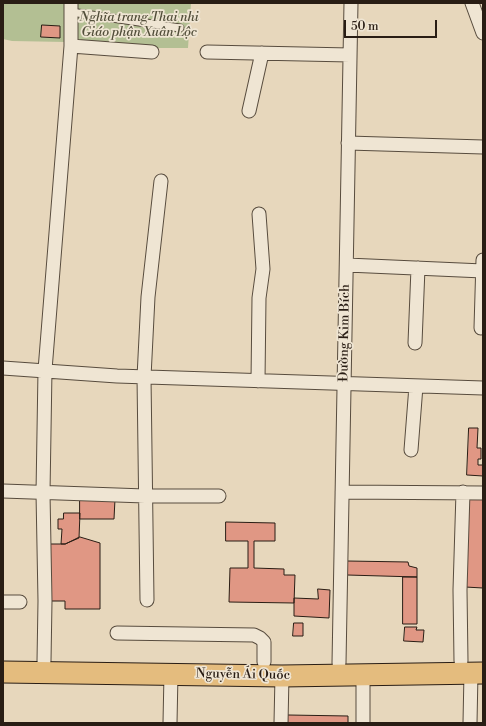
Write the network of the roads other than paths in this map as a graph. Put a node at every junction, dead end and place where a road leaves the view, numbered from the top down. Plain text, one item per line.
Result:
1 (350, 3) edge
2 (472, 3) edge
3 (71, 8) edge
4 (180, 28) dead end
5 (483, 33) edge
6 (71, 46) junction
7 (152, 52) dead end
8 (207, 52) dead end
9 (262, 53) junction
10 (350, 55) junction
11 (249, 112) dead end
12 (348, 143) junction
13 (483, 147) edge
14 (161, 181) dead end
15 (259, 214) dead end
16 (483, 260) edge
17 (347, 264) junction
18 (418, 268) junction
19 (483, 271) edge
20 (481, 328) dead end
21 (415, 343) dead end
22 (3, 368) edge
23 (45, 370) junction
24 (144, 377) junction
25 (258, 381) junction
26 (344, 384) junction
27 (416, 386) junction
28 (483, 388) edge
29 (411, 450) dead end
30 (3, 491) edge
31 (342, 492) junction
32 (463, 492) junction
33 (44, 493) junction
34 (483, 493) edge
35 (145, 496) junction
36 (219, 496) dead end
37 (147, 600) dead end
38 (3, 602) edge
39 (20, 602) dead end
40 (117, 633) dead end
41 (3, 660) edge
42 (44, 660) junction
43 (264, 662) junction
44 (474, 667) edge
45 (363, 668) junction
46 (339, 669) junction
47 (3, 672) edge
48 (171, 674) junction
49 (282, 676) junction
50 (170, 723) edge
51 (280, 723) edge
52 (363, 723) edge
53 (470, 723) edge

1 - 10 street, Đường Kim Bích
2 - 5 street
3 - 4 lane
3 - 6 street
6 - 7 street
6 - 23 street
8 - 9 street
9 - 10 street
9 - 11 street
10 - 12 street, Đường Kim Bích
12 - 13 street
12 - 17 street, Đường Kim Bích
14 - 24 street
15 - 25 street
16 - 19 street
17 - 18 street
17 - 26 street, Đường Kim Bích
18 - 19 street
18 - 21 street
19 - 20 street
22 - 23 street
23 - 24 street
23 - 33 street
24 - 25 street
24 - 35 street
25 - 26 street
26 - 27 street
26 - 31 street, Đường Kim Bích
27 - 28 street
27 - 29 street
30 - 33 street
31 - 32 street
31 - 46 street, Đường Kim Bích
32 - 34 street
32 - 44 street
33 - 35 street
33 - 42 street
35 - 36 street
35 - 37 street
38 - 39 street
40 - 43 street
41 - 42 main road, Nguyễn Ái Quốc
42 - 43 main road, Nguyễn Ái Quốc
43 - 46 main road, Nguyễn Ái Quốc
44 - 45 main road, Nguyễn Ái Quốc
44 - 53 street
45 - 46 main road, Nguyễn Ái Quốc
45 - 52 street
46 - 49 main road, Nguyễn Ái Quốc
47 - 48 main road, Nguyễn Ái Quốc
48 - 49 main road, Nguyễn Ái Quốc
48 - 50 street
49 - 51 street

